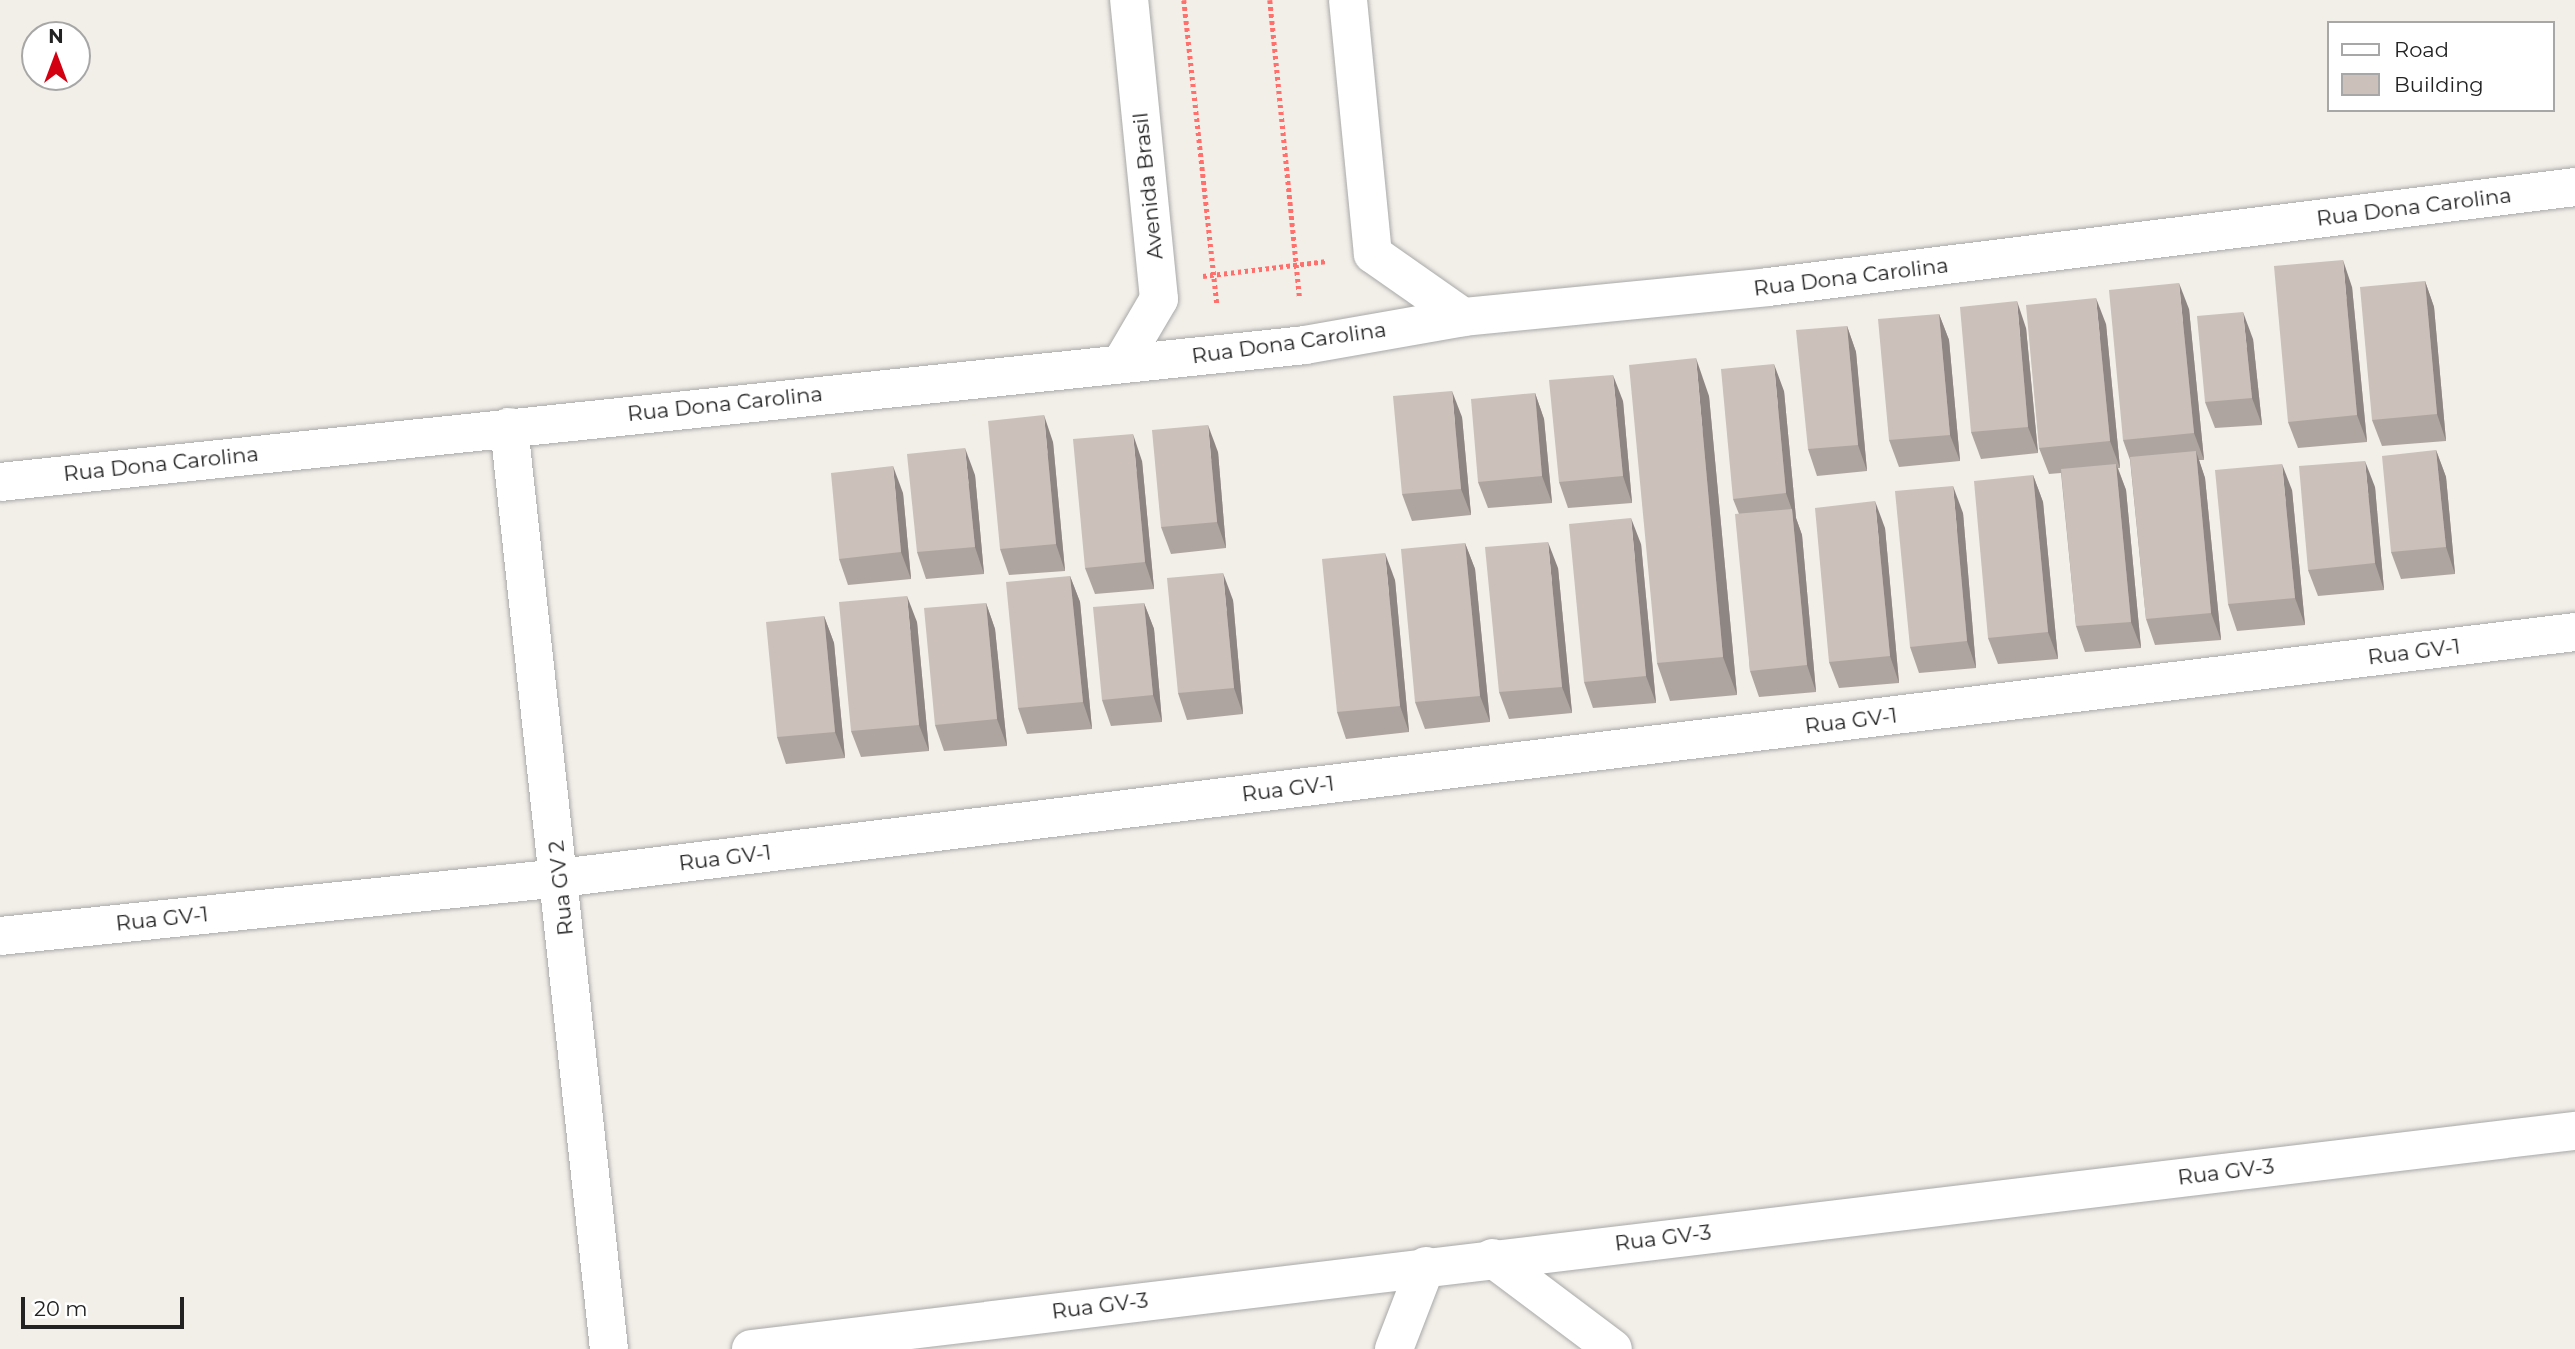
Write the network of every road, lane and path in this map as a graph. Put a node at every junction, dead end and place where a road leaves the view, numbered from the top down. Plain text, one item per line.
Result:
1 (1129, 0) edge
2 (1184, 0) edge
3 (1270, 0) edge
4 (1348, 0) edge
5 (2575, 187) edge
6 (1373, 254) junction
7 (1297, 266) junction
8 (1214, 275) junction
9 (1157, 279) junction
10 (1463, 317) junction
11 (1305, 345) junction
12 (1223, 354) junction
13 (1122, 362) junction
14 (509, 427) junction
15 (0, 482) edge
16 (2575, 632) edge
17 (560, 878) junction
18 (0, 936) edge
19 (2575, 1131) edge
20 (1492, 1258) junction
21 (1426, 1266) junction
22 (609, 1349) edge
23 (751, 1349) edge
24 (1394, 1349) edge
25 (1613, 1349) edge

1 - 9 street, Avenida Brasil
2 - 8 path
3 - 7 path
4 - 6 street
5 - 10 street, Rua Dona Carolina
6 - 7 path
6 - 10 street
7 - 8 path
7 - 11 path
8 - 9 path
8 - 12 path
9 - 13 street, Avenida Brasil
10 - 11 street, Rua Dona Carolina
11 - 12 street, Rua Dona Carolina
12 - 13 street, Rua Dona Carolina
13 - 14 street, Rua Dona Carolina
14 - 15 street, Rua Dona Carolina
14 - 17 street, Rua GV 2
16 - 17 street, Rua GV-1
17 - 18 street, Rua GV-1
17 - 22 street, Rua GV 2
19 - 20 street, Rua GV-3
20 - 21 street, Rua GV-3
20 - 25 street
21 - 23 street, Rua GV-3
21 - 24 street

